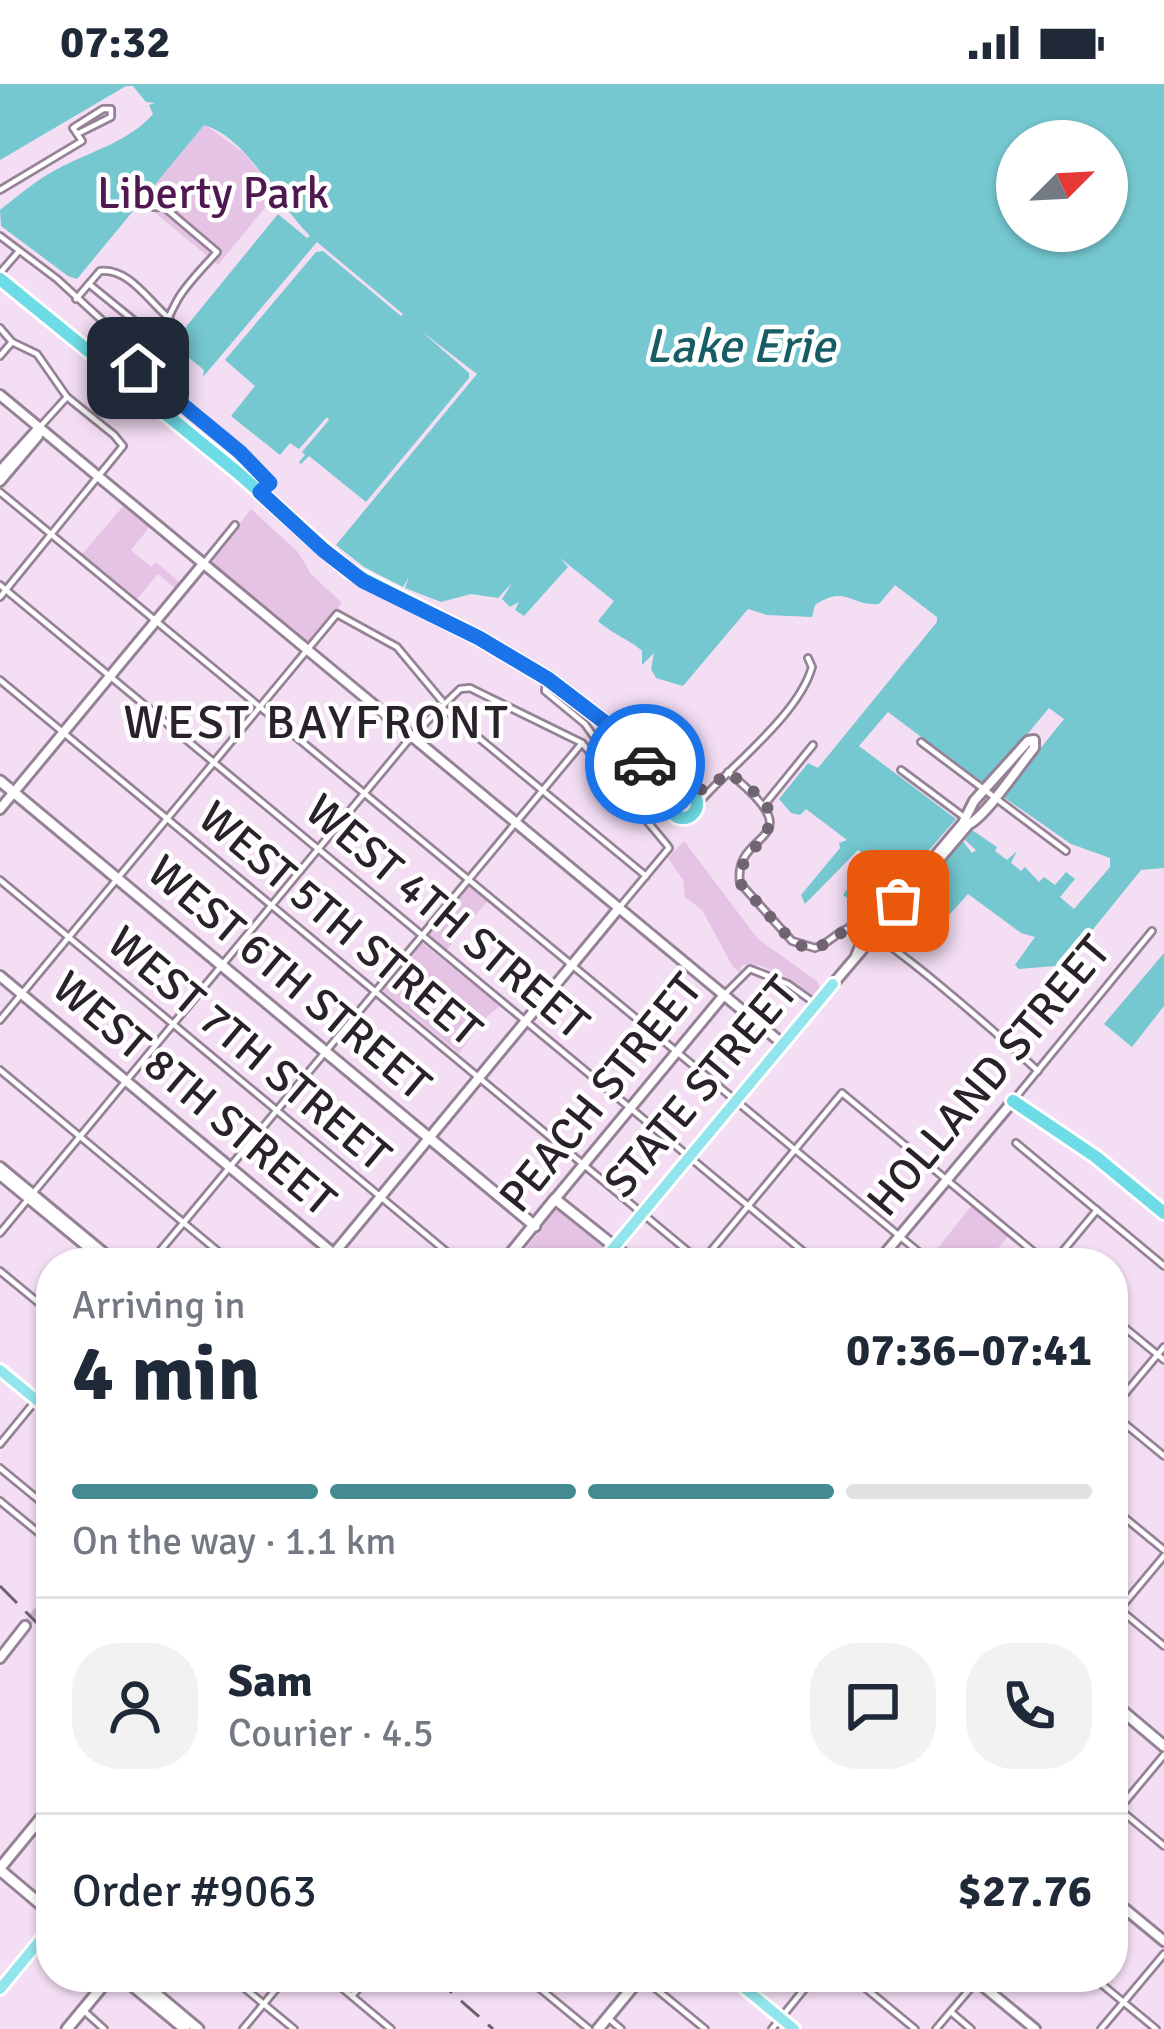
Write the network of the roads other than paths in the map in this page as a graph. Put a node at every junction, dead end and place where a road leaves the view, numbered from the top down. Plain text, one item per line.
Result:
1 (75, 131) junction
2 (0, 190) edge
3 (153, 207) dead end
4 (0, 236) edge
5 (19, 251) junction
6 (0, 276) edge
7 (88, 284) junction
8 (76, 299) junction
9 (170, 319) junction
10 (0, 328) edge
11 (156, 339) junction
12 (12, 342) junction
13 (109, 345) junction
14 (137, 355) junction
15 (0, 356) edge
16 (98, 359) junction
17 (0, 395) edge
18 (67, 397) junction
19 (39, 428) junction
20 (0, 471) edge
21 (99, 478) junction
22 (0, 481) edge
23 (0, 492) edge
24 (260, 492) junction
25 (235, 525) dead end
26 (52, 534) junction
27 (203, 564) junction
28 (3, 588) edge
29 (0, 597) edge
30 (156, 620) junction
31 (307, 650) junction
32 (808, 658) dead end
33 (110, 676) junction
34 (548, 679) junction
35 (0, 680) edge
36 (441, 704) junction
37 (260, 706) junction
38 (597, 718) junction
39 (63, 733) junction
40 (411, 737) junction
41 (921, 742) dead end
42 (582, 743) junction
43 (813, 746) dead end
44 (213, 762) junction
45 (901, 770) dead end
46 (728, 772) junction
47 (0, 781) edge
48 (709, 788) junction
49 (542, 790) junction
50 (687, 791) junction
51 (14, 792) junction
52 (364, 793) junction
53 (626, 794) junction
54 (988, 796) junction
55 (669, 802) junction
56 (765, 804) junction
57 (697, 806) junction
58 (0, 809) edge
59 (167, 819) junction
60 (969, 820) junction
61 (514, 823) junction
62 (318, 849) junction
63 (1066, 851) dead end
64 (646, 876) junction
65 (117, 878) junction
66 (468, 879) junction
67 (0, 880) edge
68 (271, 905) junction
69 (619, 908) junction
70 (851, 928) junction
71 (1152, 931) dead end
72 (875, 934) junction
73 (422, 935) junction
74 (69, 937) junction
75 (861, 944) junction
76 (856, 956) junction
77 (221, 965) junction
78 (572, 965) junction
79 (0, 976) edge
80 (833, 984) joint
81 (375, 991) junction
82 (22, 994) junction
83 (724, 995) junction
84 (816, 1004) junction
85 (0, 1020) edge
86 (526, 1022) junction
87 (172, 1024) junction
88 (783, 1044) junction
89 (325, 1051) junction
90 (677, 1052) junction
91 (0, 1070) edge
92 (1038, 1071) junction
93 (479, 1078) junction
94 (125, 1081) junction
95 (736, 1100) junction
96 (1013, 1101) junction
97 (630, 1108) junction
98 (276, 1111) junction
99 (79, 1137) junction
100 (430, 1138) junction
101 (1016, 1143) dead end
102 (795, 1150) junction
103 (689, 1156) junction
104 (583, 1165) junction
105 (229, 1167) junction
106 (0, 1171) edge
107 (946, 1179) junction
108 (30, 1196) junction
109 (381, 1197) junction
110 (555, 1199) junction
111 (748, 1206) junction
112 (1097, 1210) junction
113 (642, 1213) junction
114 (1164, 1213) edge
115 (183, 1223) junction
116 (535, 1226) junction
117 (0, 1233) edge
118 (899, 1236) junction
119 (615, 1246) joint
120 (94, 1248) edge
121 (162, 1248) edge
122 (214, 1248) edge
123 (327, 1248) edge
124 (339, 1248) edge
125 (442, 1248) edge
126 (516, 1248) edge
127 (684, 1248) edge
128 (714, 1248) edge
129 (799, 1248) edge
130 (889, 1248) edge
131 (914, 1248) edge
132 (1031, 1248) edge
133 (1063, 1248) edge
134 (1164, 1266) edge
135 (0, 1270) edge
136 (36, 1300) edge
137 (1128, 1330) edge
138 (1164, 1347) edge
139 (1161, 1358) edge
140 (0, 1370) edge
141 (1128, 1394) edge
142 (36, 1400) joint
143 (1128, 1424) edge
144 (0, 1444) edge
145 (1164, 1456) edge
146 (0, 1468) edge
147 (36, 1498) edge
148 (0, 1501) edge
149 (1128, 1521) edge
150 (36, 1531) edge
151 (1164, 1553) edge
152 (1128, 1594) edge
153 (1128, 1617) edge
154 (25, 1626) tunnel mouth
155 (1164, 1646) edge
156 (0, 1658) edge
157 (1128, 1715) edge
158 (1164, 1745) edge
159 (1164, 1755) edge
160 (1128, 1793) edge
161 (1128, 1816) edge
162 (36, 1825) edge
163 (1164, 1846) edge
164 (0, 1869) edge
165 (36, 1900) edge
166 (1128, 1911) edge
167 (1164, 1941) edge
168 (36, 1945) edge
169 (1164, 1954) edge
170 (0, 1989) edge
171 (97, 1992) edge
172 (140, 1992) edge
173 (154, 1992) edge
174 (249, 1992) edge
175 (274, 1992) edge
176 (347, 1992) edge
177 (355, 1992) edge
178 (546, 1992) edge
179 (624, 1992) edge
180 (660, 1992) edge
181 (749, 1992) edge
182 (802, 1992) edge
183 (870, 1992) edge
184 (966, 1992) edge
185 (992, 1992) edge
186 (1111, 1992) edge
187 (352, 1996) junction
188 (1123, 2002) junction
189 (264, 2004) junction
190 (82, 2010) junction
191 (951, 2012) junction
192 (608, 2018) junction
193 (781, 2018) junction
194 (67, 2029) edge
195 (104, 2029) edge
196 (185, 2029) edge
197 (198, 2029) edge
198 (243, 2029) edge
199 (294, 2029) edge
200 (392, 2029) edge
201 (594, 2029) edge
202 (621, 2029) edge
203 (705, 2029) edge
204 (772, 2029) edge
205 (794, 2029) edge
206 (915, 2029) edge
207 (936, 2029) edge
208 (971, 2029) edge
209 (1035, 2029) edge
210 (1100, 2029) edge
211 (1156, 2029) edge

1 - 1 street
1 - 2 street
3 - 9 street
4 - 5 street
5 - 6 street
5 - 8 street
6 - 16 highway
7 - 8 street
7 - 9 street
7 - 11 street
8 - 13 street
9 - 11 street
10 - 12 street
11 - 14 street
12 - 15 street
12 - 18 street
13 - 14 street
13 - 16 street
14 - 24 street
16 - 24 highway
17 - 19 street
18 - 19 street
18 - 21 street
19 - 20 street
19 - 21 street
19 - 22 street
21 - 26 street
21 - 27 street
23 - 26 street
24 - 34 highway
25 - 27 street
26 - 28 street
26 - 30 street
27 - 30 street
27 - 31 street
28 - 29 street
28 - 33 street, WEST 4TH STREET
30 - 33 street
30 - 37 street
31 - 36 street
31 - 37 street
31 - 40 street
32 - 46 street
33 - 39 street
33 - 44 street, WEST 4TH STREET
34 - 38 highway
34 - 53 street
35 - 39 street, WEST 5TH STREET
36 - 40 street
36 - 42 street
36 - 49 street
37 - 44 street
37 - 52 street
38 - 50 highway
38 - 55 highway
39 - 51 street
39 - 59 street, WEST 5TH STREET
40 - 52 street
40 - 61 street
41 - 54 street
42 - 49 street
42 - 53 street
43 - 56 street
44 - 59 street
44 - 62 street, WEST 4TH STREET
45 - 60 street
46 - 48 street
46 - 56 street
47 - 51 main road, WEST 6TH STREET
48 - 50 street
48 - 57 street
49 - 61 street
49 - 64 street
50 - 55 highway
50 - 57 highway
51 - 58 street
51 - 65 main road, WEST 6TH STREET
52 - 62 street
52 - 66 street
53 - 64 street
54 - 54 street, STATE STREET
54 - 60 street, STATE STREET
54 - 60 street, STATE STREET
54 - 63 street
55 - 57 highway
56 - 70 street
59 - 65 street
59 - 68 street, WEST 5TH STREET
60 - 72 street, STATE STREET
61 - 66 street
61 - 69 street
62 - 68 street
62 - 73 street, WEST 4TH STREET
64 - 69 street
65 - 74 street
65 - 77 main road, WEST 6TH STREET
66 - 73 street
66 - 78 street
67 - 74 street, WEST 7TH STREET
68 - 77 street
68 - 81 street, WEST 5TH STREET
69 - 78 street
69 - 83 street
70 - 72 street
70 - 75 street
71 - 92 street, HOLLAND STREET
72 - 75 street, STATE STREET
72 - 76 street, STATE STREET
72 - 92 street
73 - 81 street
73 - 86 street, WEST 4TH STREET
74 - 82 street
74 - 87 street, WEST 7TH STREET
75 - 76 street, STATE STREET
76 - 80 street, STATE STREET
77 - 87 street
77 - 89 main road, WEST 6TH STREET
78 - 86 street
78 - 90 street
79 - 82 street, WEST 8TH STREET
80 - 84 main road, STATE STREET
81 - 89 street
81 - 93 street, WEST 5TH STREET
82 - 85 street
82 - 94 street, WEST 8TH STREET
83 - 84 street, PEACH STREET
83 - 88 street
83 - 90 street, PEACH STREET
84 - 88 main road, STATE STREET
86 - 93 street
86 - 97 street, WEST 4TH STREET
87 - 94 street
87 - 98 street, WEST 7TH STREET
88 - 95 main road, STATE STREET
89 - 98 street
89 - 100 main road, WEST 6TH STREET
90 - 95 street
90 - 97 street, PEACH STREET
91 - 99 street
92 - 96 street, HOLLAND STREET
93 - 100 street
93 - 104 street, WEST 5TH STREET
94 - 99 street
94 - 105 street, WEST 8TH STREET
95 - 102 street
95 - 103 main road, STATE STREET
96 - 107 street, HOLLAND STREET
96 - 114 highway
97 - 103 street, WEST 4TH STREET
97 - 104 street, PEACH STREET
98 - 105 street
98 - 109 street, WEST 7TH STREET
99 - 108 street
99 - 115 street
100 - 109 street
100 - 116 main road, WEST 6TH STREET
101 - 112 street
102 - 107 street
102 - 111 street
102 - 118 street
103 - 111 street, WEST 4TH STREET
103 - 113 main road, STATE STREET
104 - 110 street, PEACH STREET
104 - 113 street, WEST 5TH STREET
105 - 115 street
105 - 123 street, WEST 8TH STREET
106 - 108 street
107 - 118 street, HOLLAND STREET
107 - 132 street
108 - 117 street
108 - 120 street
109 - 124 street
109 - 125 street, WEST 7TH STREET
110 - 116 main road, PEACH STREET
110 - 119 main road
111 - 128 street
111 - 129 street, WEST 4TH STREET
112 - 133 street
112 - 134 street
113 - 119 main road, STATE STREET
113 - 127 street, WEST 5TH STREET
115 - 121 street
115 - 122 street
116 - 126 main road, PEACH STREET
118 - 130 street, HOLLAND STREET
118 - 131 street
135 - 136 street
137 - 139 street
138 - 139 street
139 - 141 street
140 - 142 main road
142 - 144 street
143 - 145 street
146 - 147 street
148 - 150 street
149 - 151 street
151 - 152 street
153 - 155 street
154 - 156 street
157 - 158 main road
159 - 160 street
161 - 163 street
162 - 164 main road
164 - 165 main road
166 - 167 street
168 - 170 main road
169 - 188 street
171 - 190 main road
172 - 196 main road
173 - 197 main road
174 - 189 street
175 - 189 street
176 - 187 street
177 - 187 street
178 - 201 street
179 - 192 main road
180 - 203 street
181 - 193 main road
182 - 193 street
183 - 206 street
184 - 191 street
185 - 209 street
186 - 188 street
187 - 200 street
188 - 210 street
188 - 211 street
189 - 198 street
189 - 199 street
190 - 194 main road
190 - 195 street
191 - 207 street
191 - 208 street
192 - 201 main road
192 - 202 street
193 - 204 street
193 - 205 main road

